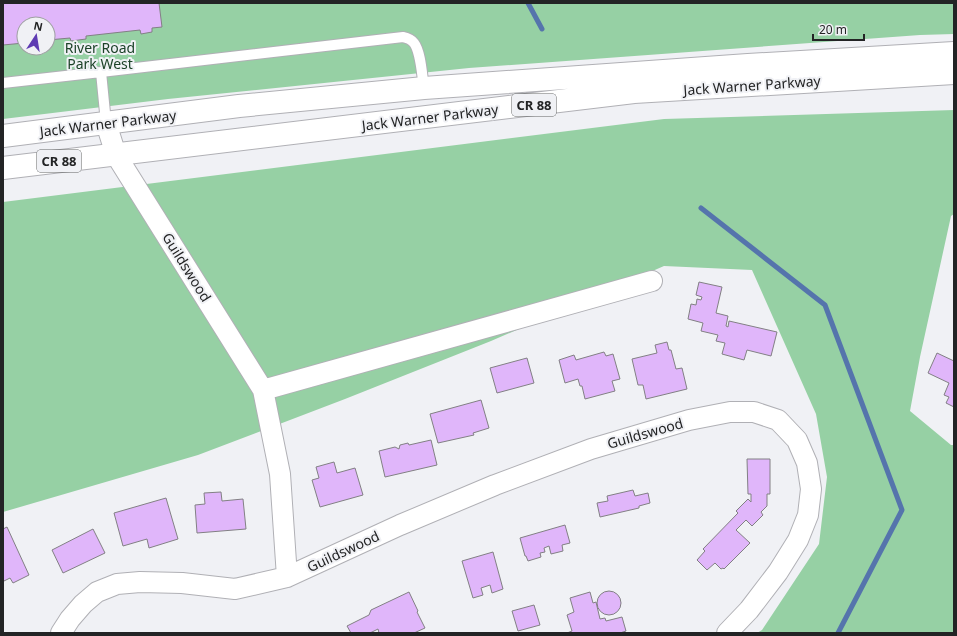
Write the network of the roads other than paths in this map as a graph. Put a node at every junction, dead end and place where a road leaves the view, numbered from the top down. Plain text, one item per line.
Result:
1 (954, 53) edge
2 (101, 72) junction
3 (954, 72) edge
4 (3, 83) edge
5 (424, 88) junction
6 (106, 123) junction
7 (3, 136) edge
8 (116, 155) junction
9 (3, 168) edge
10 (652, 281) dead end
11 (263, 390) junction
12 (287, 578) junction
13 (61, 633) edge
14 (727, 633) edge

1 - 5 main road, Jack Warner Parkway
2 - 4 lane
2 - 5 lane
2 - 6 lane
3 - 8 main road, Jack Warner Parkway / CR 88
5 - 6 main road, Jack Warner Parkway
6 - 7 main road, Jack Warner Parkway
6 - 8 street, Guildswood
8 - 9 main road, Jack Warner Parkway / CR 88
8 - 11 street, Guildswood
10 - 11 street
11 - 12 street, Guildswood
12 - 13 street, Guildswood
12 - 14 street, Guildswood

